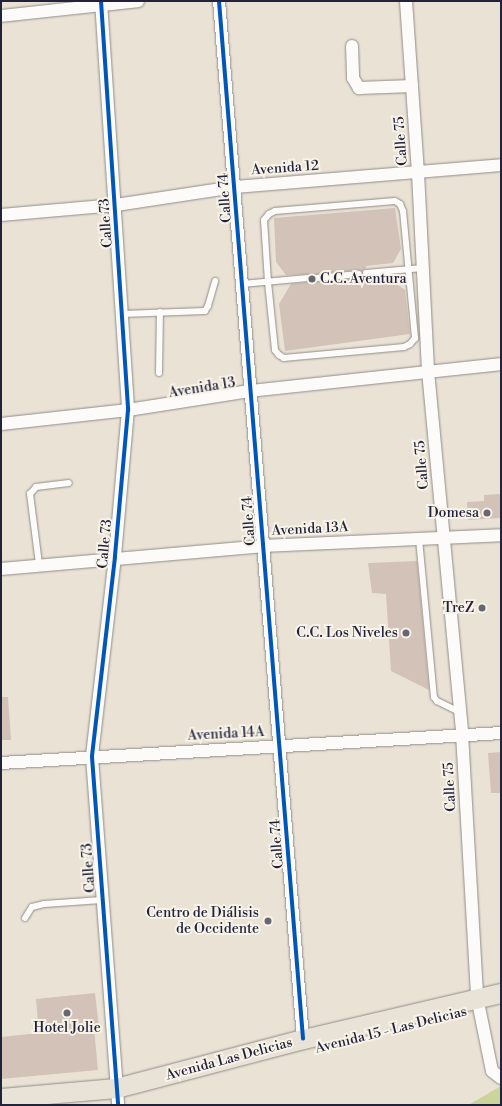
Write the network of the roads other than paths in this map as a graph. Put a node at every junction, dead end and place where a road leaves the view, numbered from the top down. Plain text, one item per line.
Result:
1 (138, 1) edge
2 (219, 1) edge
3 (406, 1) edge
4 (101, 3) edge
5 (1, 16) edge
6 (352, 46) dead end
7 (412, 86) junction
8 (501, 165) edge
9 (418, 173) junction
10 (235, 187) junction
11 (116, 205) junction
12 (1, 215) edge
13 (423, 268) junction
14 (409, 270) junction
15 (366, 273) dead end
16 (359, 274) dead end
17 (308, 278) dead end
18 (316, 278) dead end
19 (214, 281) dead end
20 (268, 282) junction
21 (242, 284) junction
22 (160, 312) junction
23 (122, 314) junction
24 (501, 364) edge
25 (428, 371) junction
26 (159, 373) dead end
27 (250, 391) junction
28 (128, 410) junction
29 (1, 424) edge
30 (69, 483) dead end
31 (501, 535) edge
32 (444, 537) junction
33 (419, 538) junction
34 (262, 546) junction
35 (115, 557) junction
36 (39, 564) junction
37 (1, 569) edge
38 (460, 712) junction
39 (501, 733) edge
40 (462, 734) junction
41 (280, 746) junction
42 (92, 757) junction
43 (1, 762) edge
44 (102, 900) junction
45 (25, 918) dead end
46 (501, 993) edge
47 (478, 1002) junction
48 (501, 1002) edge
49 (303, 1039) junction
50 (501, 1078) edge
51 (1, 1098) edge
52 (113, 1098) edge
53 (46, 1105) edge

1 - 4 street
2 - 10 street, Calle 74
3 - 7 street, Calle 75
4 - 5 street
4 - 11 street, Calle 73
6 - 7 street
7 - 9 street, Calle 75
8 - 9 street, Avenida 12
9 - 10 street, Avenida 12
9 - 13 street, Calle 75
10 - 11 street, Avenida 12
10 - 21 street, Calle 74
11 - 12 street, Avenida 12
11 - 23 street, Calle 73
13 - 14 lane
13 - 25 street, Calle 75
14 - 15 lane
14 - 20 lane
14 - 20 lane
16 - 18 lane
17 - 20 lane
19 - 22 lane
20 - 21 lane
21 - 27 street, Calle 74
22 - 23 lane
22 - 26 lane
23 - 28 street, Calle 73
24 - 25 street, Avenida 13
25 - 27 street, Avenida 13
25 - 32 street, Calle 75
27 - 28 street, Avenida 13
27 - 34 street, Calle 74
28 - 29 street, Avenida 13
28 - 35 street, Calle 73
30 - 36 lane
31 - 32 street, Avenida 13A
32 - 33 street, Avenida 13A
32 - 38 street, Calle 75
33 - 34 street, Avenida 13A
33 - 38 lane
34 - 35 street, Avenida 13A
34 - 41 street, Calle 74
35 - 36 street, Avenida 13A
35 - 42 street, Calle 73
36 - 37 street, Avenida 13A
38 - 40 street, Calle 75
39 - 40 street, Avenida 14A
40 - 41 street, Avenida 14A
40 - 47 street, Calle 75
41 - 42 street, Avenida 14A
41 - 49 street, Calle 74
42 - 43 street, Avenida 14A
42 - 44 street, Calle 73
44 - 45 lane
44 - 52 street, Calle 73
46 - 47 main road, Avenida Las Delicias
47 - 48 main road, Avenida 15 - Las Delicias
47 - 49 main road, Avenida Las Delicias
47 - 50 street, Calle 75
47 - 52 main road, Avenida 15 - Las Delicias
49 - 52 main road, Avenida Las Delicias
51 - 52 main road, Avenida Las Delicias
52 - 53 main road, Avenida 15 - Las Delicias

